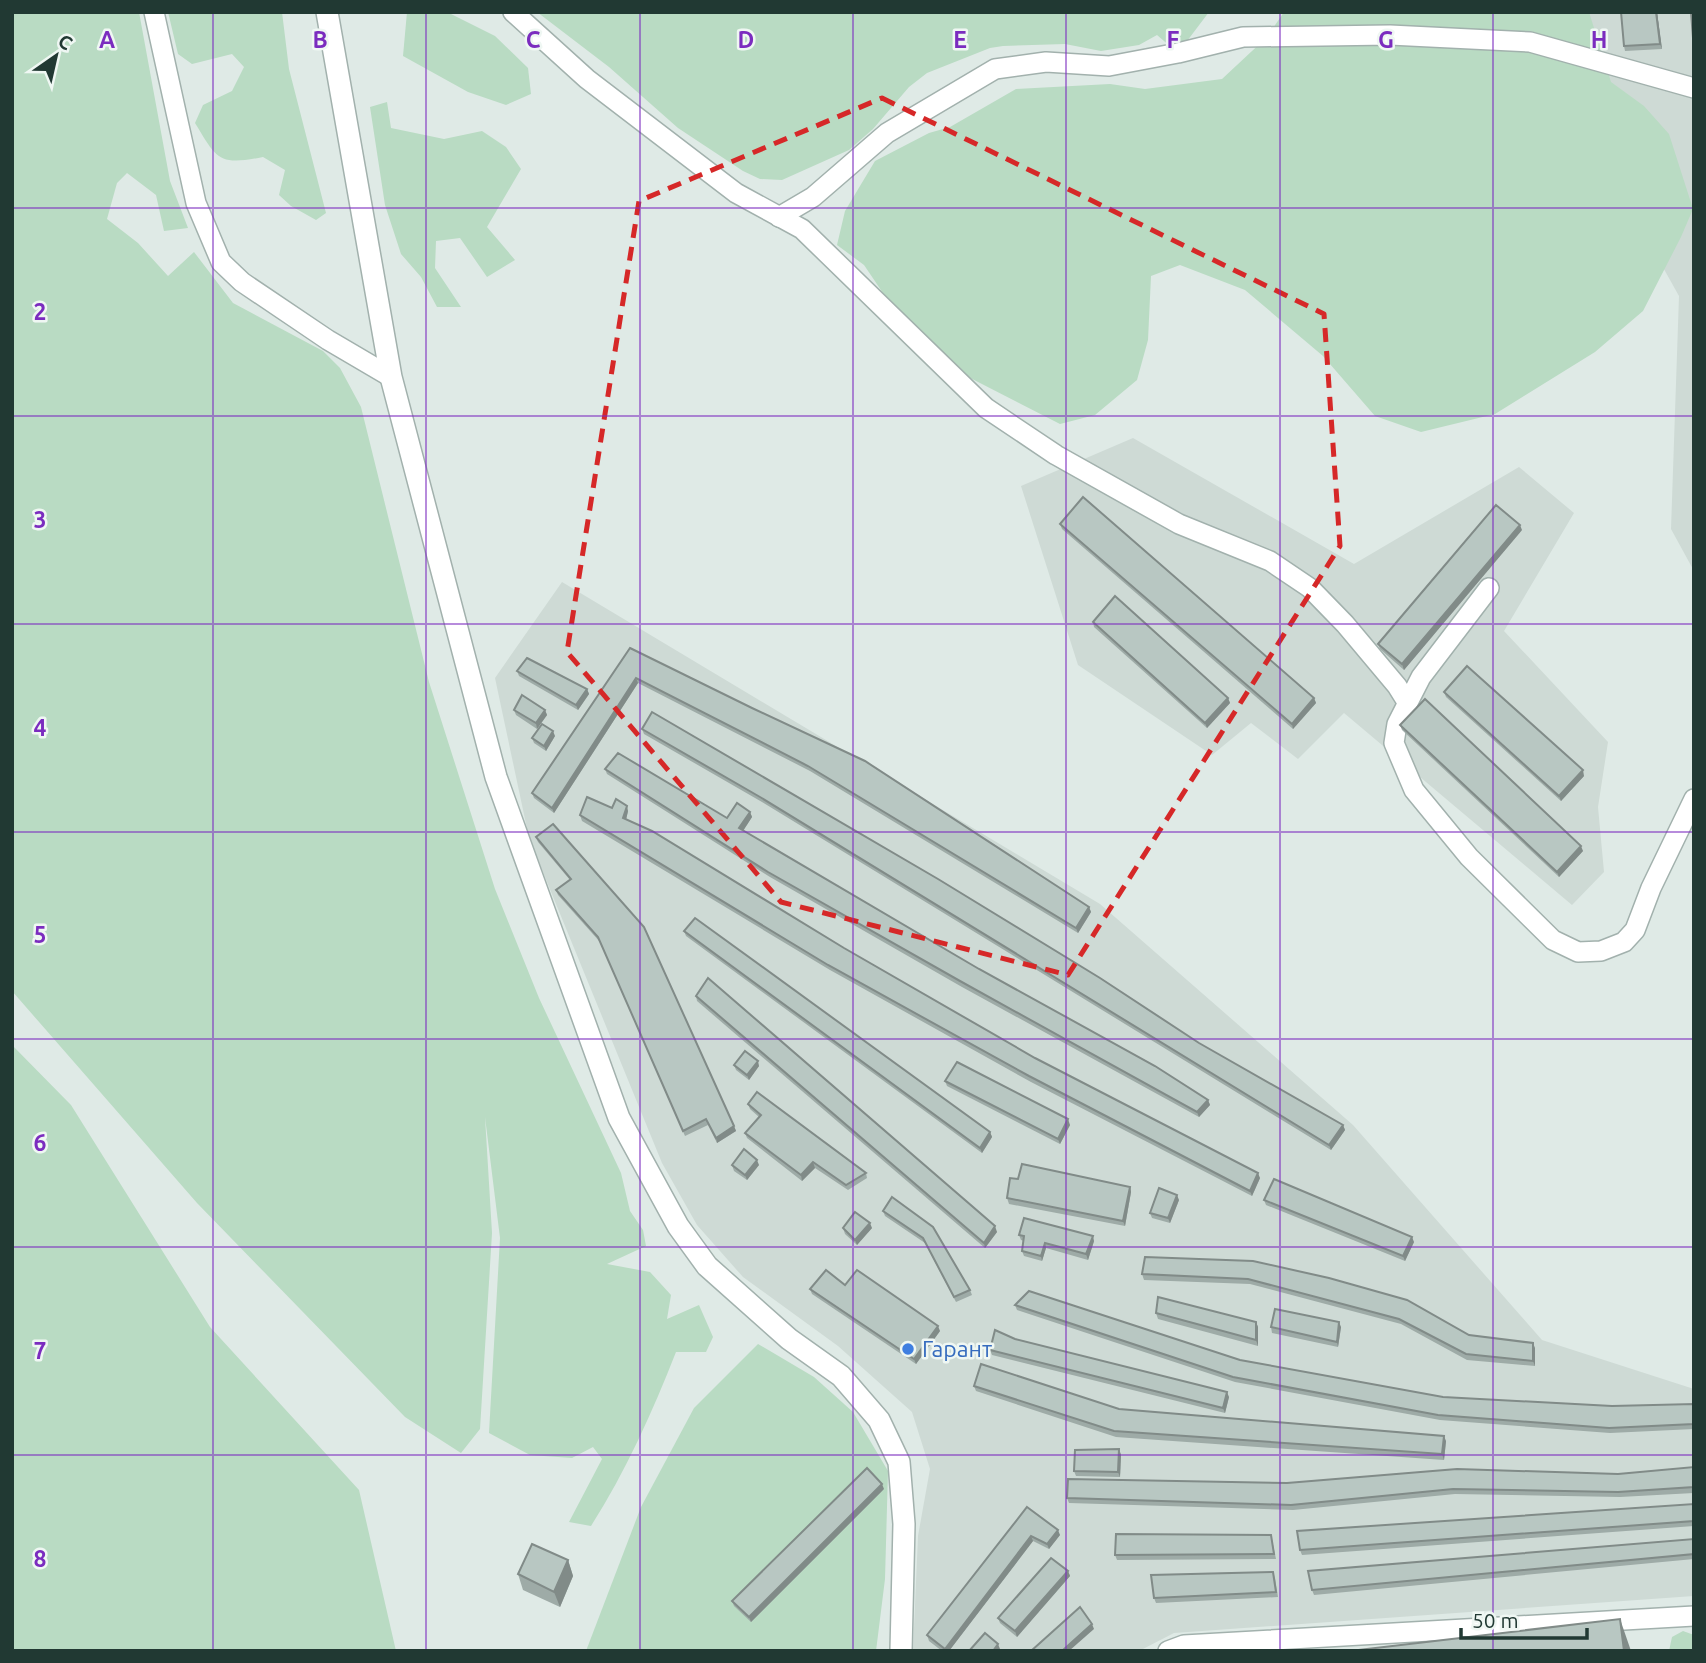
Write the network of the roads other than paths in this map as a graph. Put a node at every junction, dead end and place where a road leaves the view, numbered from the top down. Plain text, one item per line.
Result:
1 (154, 12) edge
2 (327, 12) edge
3 (513, 12) edge
4 (1694, 88) edge
5 (779, 217) junction
6 (391, 377) junction
7 (1489, 588) dead end
8 (1407, 702) junction
9 (1694, 799) edge
10 (1694, 1616) edge
11 (901, 1651) edge
12 (1168, 1651) edge

1 - 6 street
2 - 6 street
3 - 5 street
4 - 5 street
5 - 8 street
6 - 11 street
7 - 8 street
8 - 9 street
10 - 12 street

